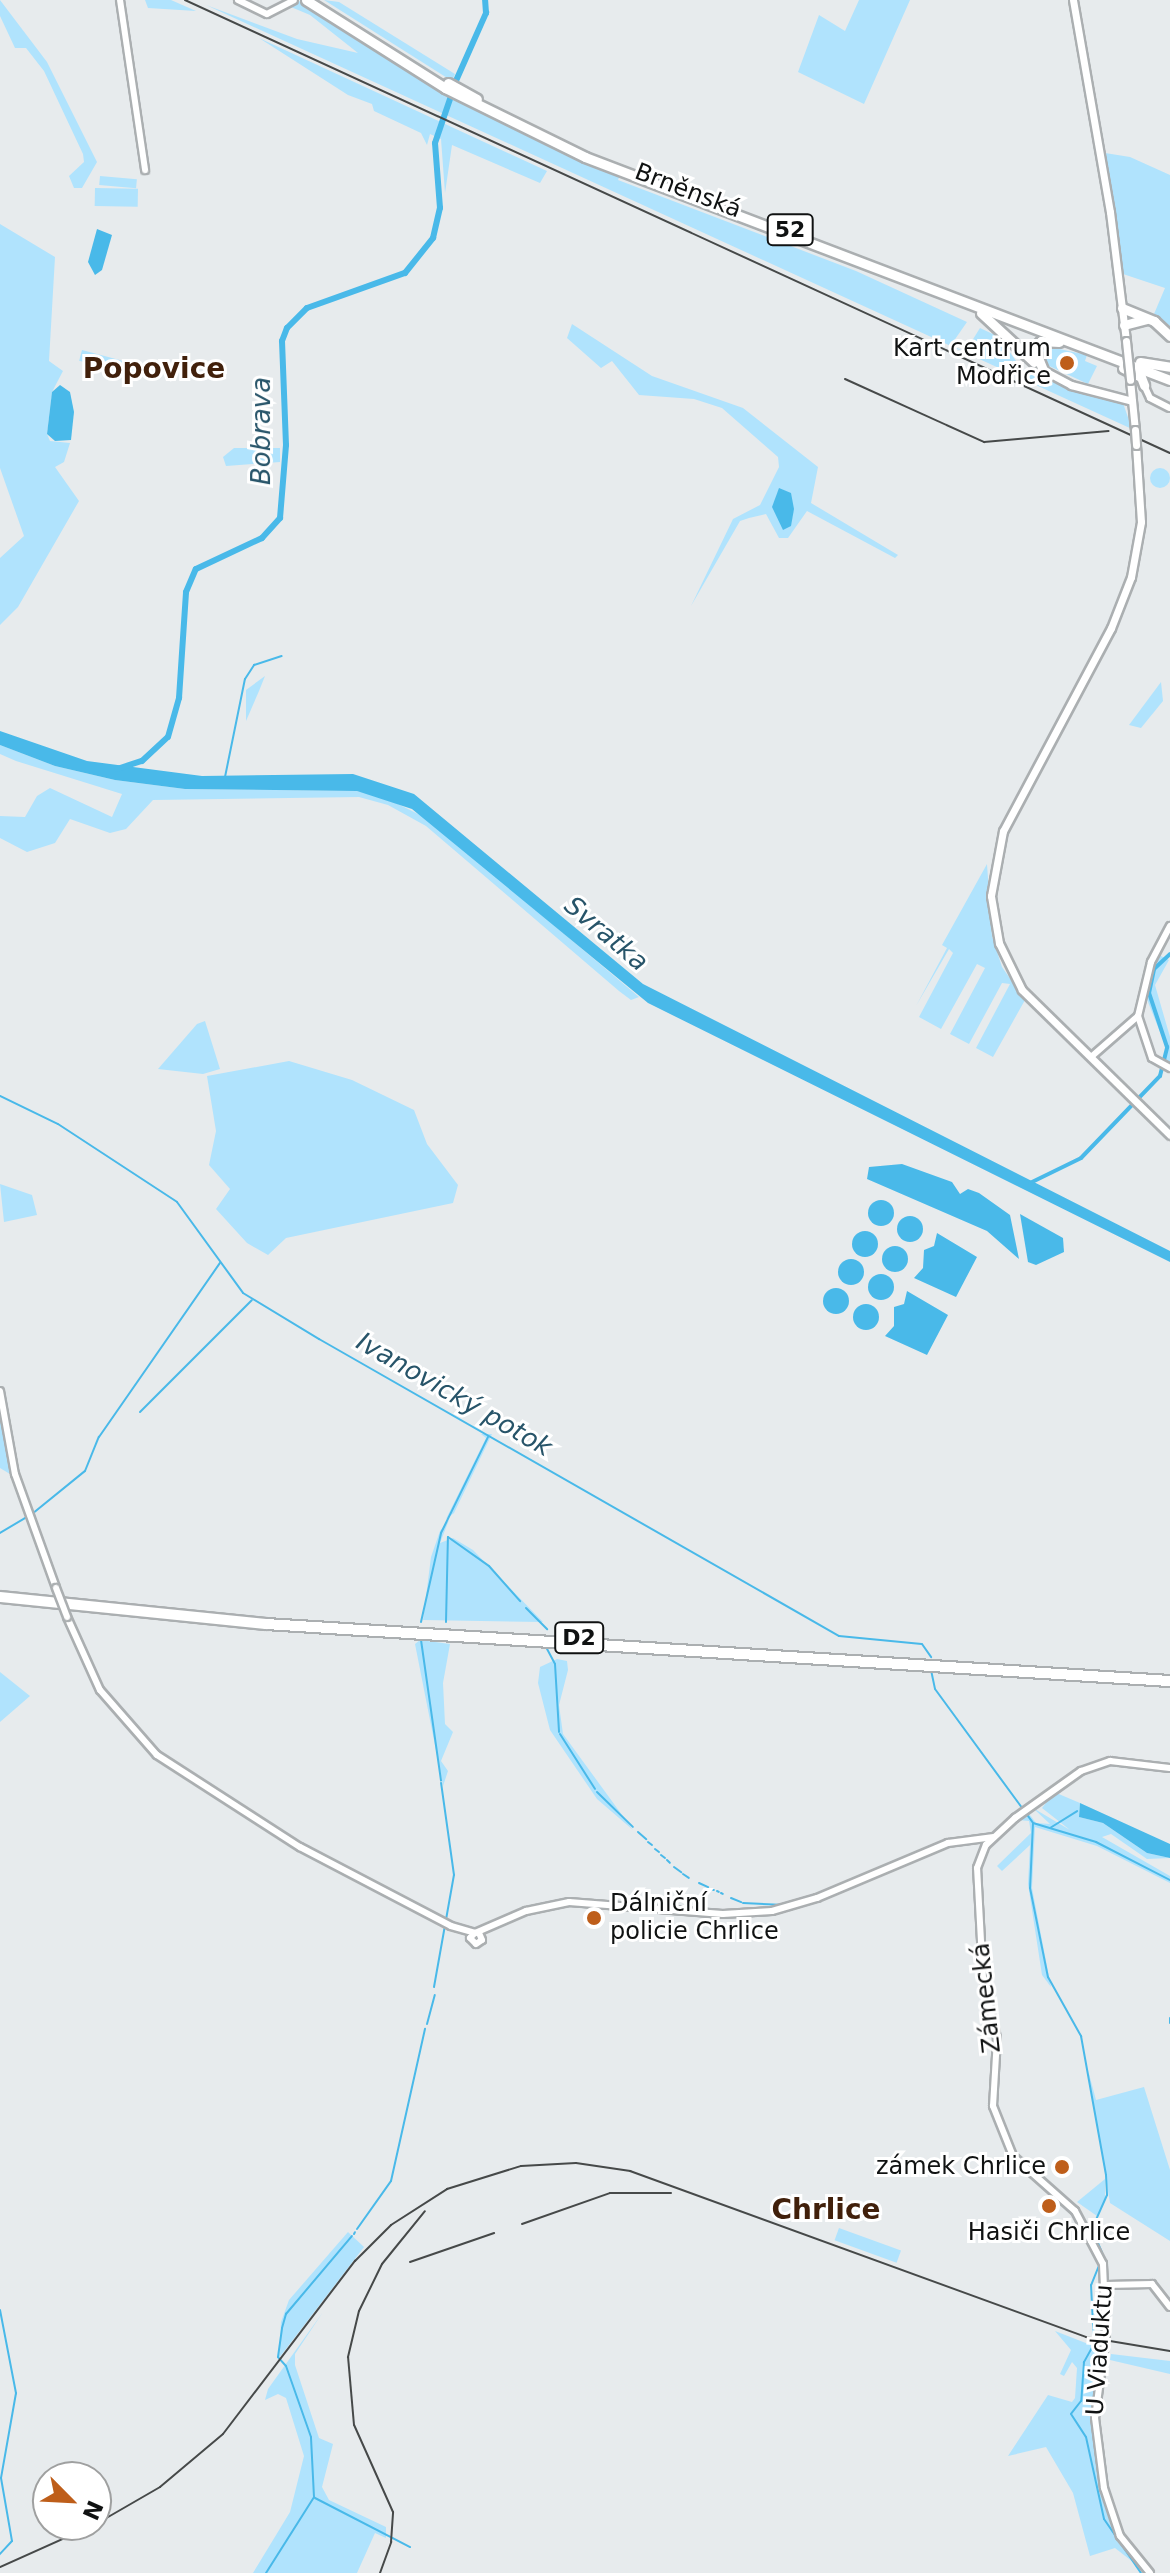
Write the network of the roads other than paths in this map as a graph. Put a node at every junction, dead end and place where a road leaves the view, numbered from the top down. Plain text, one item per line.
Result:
1 (120, 0) edge
2 (238, 0) edge
3 (294, 0) edge
4 (307, 0) edge
5 (317, 0) edge
6 (1073, 0) edge
7 (446, 86) junction
8 (461, 94) junction
9 (145, 170) dead end
10 (939, 292) junction
11 (1122, 308) junction
12 (1149, 319) junction
13 (1124, 325) junction
14 (1170, 336) edge
15 (1081, 347) junction
16 (1140, 362) junction
17 (1170, 367) edge
18 (1043, 370) junction
19 (1170, 374) edge
20 (1170, 380) edge
21 (1144, 385) joint
22 (1132, 401) junction
23 (1170, 408) edge
24 (1170, 926) edge
25 (1138, 1016) junction
26 (1091, 1057) junction
27 (1169, 1067) edge
28 (1170, 1135) edge
29 (0, 1391) edge
30 (0, 1594) edge
31 (1170, 1678) edge
32 (1170, 1768) edge
33 (994, 1837) junction
34 (1101, 2256) joint
35 (1106, 2285) junction
36 (1170, 2307) edge
37 (1150, 2573) edge

1 - 9 street
2 - 3 street
4 - 7 highway, Brněnská / 52
5 - 7 highway, Brněnská / 52
6 - 11 main road
7 - 8 highway, Brněnská / 52
8 - 10 highway, Brněnská / 52
8 - 16 highway, Brněnská / 52
10 - 15 highway, Brněnská / 52
10 - 18 highway
11 - 12 highway
11 - 13 main road
12 - 13 highway
12 - 14 highway
13 - 22 main road, bridge
15 - 18 highway
15 - 20 highway, 52
15 - 21 highway
16 - 17 highway
16 - 19 highway, Brněnská / 52
18 - 22 main road
21 - 23 street
22 - 26 main road, bridge
24 - 25 street
25 - 26 street
25 - 27 street
26 - 28 main road
29 - 33 street, bridge
30 - 31 highway, D2
32 - 33 street
33 - 34 street, Zámecká
34 - 35 street, U Viaduktu
35 - 36 street
35 - 37 street, U Viaduktu

